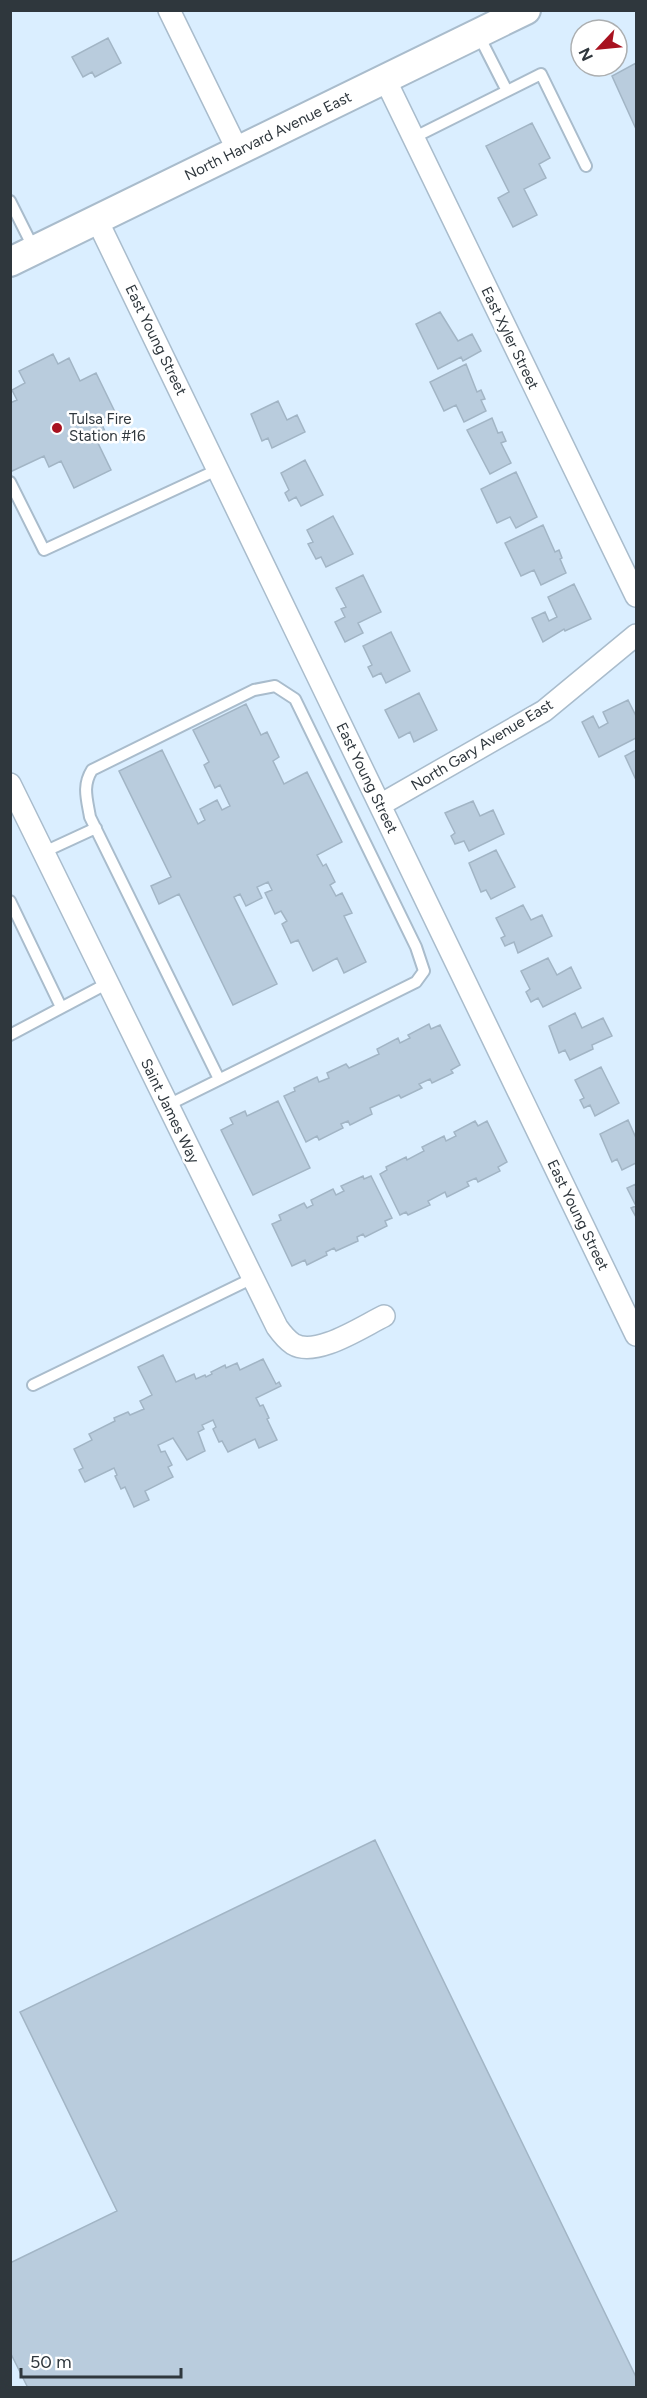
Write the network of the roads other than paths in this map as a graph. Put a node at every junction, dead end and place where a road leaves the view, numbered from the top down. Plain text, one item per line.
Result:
1 (170, 10) edge
2 (525, 11) edge
3 (478, 34) junction
4 (385, 79) junction
5 (507, 91) junction
6 (413, 138) junction
7 (238, 151) junction
8 (586, 166) dead end
9 (10, 201) edge
10 (97, 220) junction
11 (23, 256) edge
12 (219, 469) junction
13 (10, 482) edge
14 (636, 596) edge
15 (636, 635) edge
16 (10, 784) edge
17 (380, 805) junction
18 (96, 828) junction
19 (44, 852) junction
20 (11, 904) edge
21 (108, 984) junction
22 (61, 1007) junction
23 (10, 1035) edge
24 (219, 1079) junction
25 (168, 1105) junction
26 (253, 1278) junction
27 (384, 1316) dead end
28 (636, 1335) edge
29 (33, 1385) dead end

1 - 7 street
2 - 3 main road, North Harvard Avenue East
3 - 4 main road, North Harvard Avenue East
3 - 5 lane
4 - 6 street, East Xyler Street
4 - 7 main road, North Harvard Avenue East
5 - 6 lane
5 - 8 lane
6 - 14 street, East Xyler Street
7 - 10 main road, North Harvard Avenue East
9 - 11 lane
10 - 11 main road, North Harvard Avenue East
10 - 12 street, East Young Street
12 - 13 lane
12 - 17 street, East Young Street
15 - 17 street, North Gary Avenue East
16 - 19 street, Saint James Way
17 - 28 street, East Young Street
18 - 19 lane
18 - 24 lane
18 - 24 lane
19 - 21 street, Saint James Way
20 - 22 lane
21 - 22 lane
21 - 25 street, Saint James Way
22 - 23 lane
24 - 25 lane
25 - 26 street, Saint James Way
26 - 27 street, Saint James Way
26 - 29 lane

